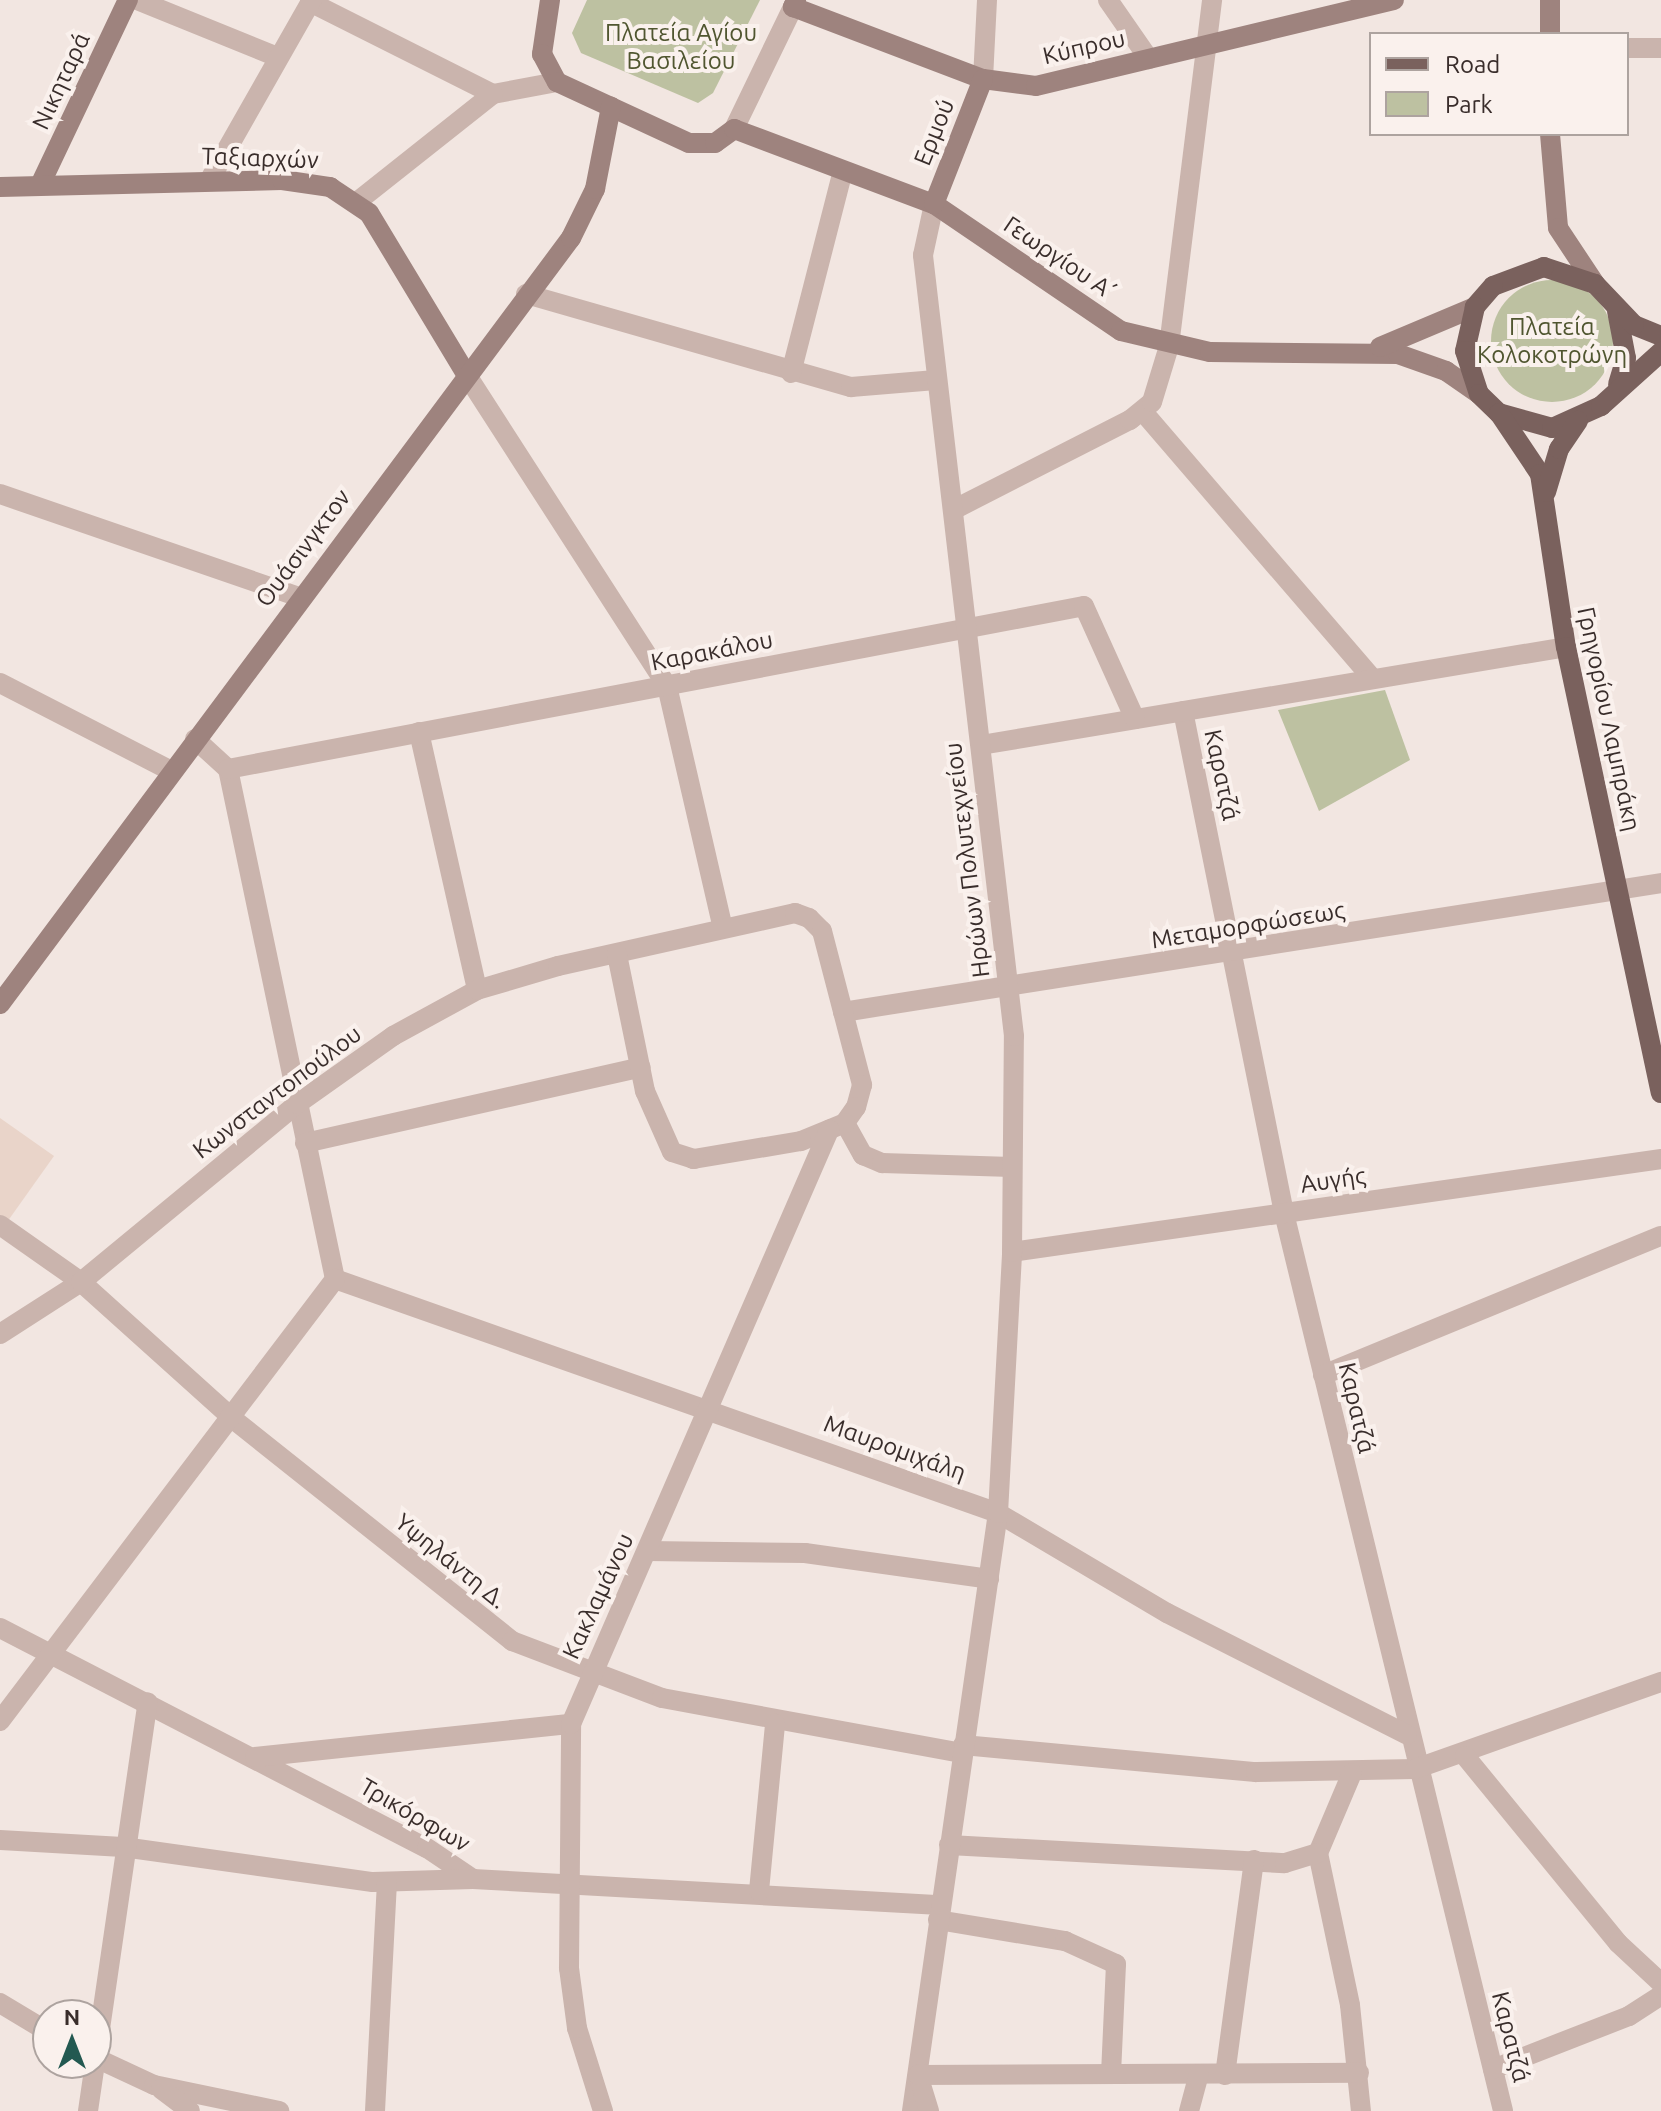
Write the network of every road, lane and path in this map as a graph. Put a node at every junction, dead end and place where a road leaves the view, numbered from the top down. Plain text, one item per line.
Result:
1 (128, 0) edge
2 (137, 0) edge
3 (987, 0) edge
4 (1108, 0) edge
5 (1212, 0) edge
6 (1394, 0) edge
7 (1550, 0) edge
8 (311, 1) edge
9 (552, 1) edge
10 (794, 4) edge
11 (1550, 32) edge
12 (1204, 44) junction
13 (1629, 48) edge
14 (1661, 48) edge
15 (275, 56) junction
16 (1149, 59) junction
17 (983, 79) junction
18 (557, 82) junction
19 (493, 94) junction
20 (611, 107) junction
21 (734, 129) junction
22 (1550, 136) edge
23 (843, 171) junction
24 (209, 181) junction
25 (40, 185) junction
26 (0, 188) edge
27 (358, 201) junction
28 (934, 204) junction
29 (1595, 284) junction
30 (526, 294) junction
31 (1614, 304) junction
32 (1475, 307) junction
33 (1661, 336) edge
34 (1169, 346) junction
35 (1368, 350) junction
36 (1661, 352) edge
37 (791, 373) junction
38 (466, 374) junction
39 (936, 380) junction
40 (1618, 384) junction
41 (1479, 394) junction
42 (1144, 413) junction
43 (1499, 413) junction
44 (1578, 421) junction
45 (0, 494) edge
46 (1545, 496) junction
47 (953, 510) junction
48 (299, 597) junction
49 (962, 629) junction
50 (1566, 647) junction
51 (1372, 678) junction
52 (0, 683) edge
53 (667, 686) junction
54 (1183, 711) junction
55 (1135, 719) junction
56 (419, 732) junction
57 (195, 739) junction
58 (981, 745) junction
59 (228, 769) junction
60 (171, 771) junction
61 (1661, 883) edge
62 (1620, 890) junction
63 (723, 928) junction
64 (617, 954) junction
65 (1233, 954) junction
66 (1008, 989) junction
67 (477, 990) junction
68 (0, 1004) edge
69 (843, 1012) junction
70 (641, 1067) junction
71 (1661, 1093) edge
72 (297, 1104) junction
73 (837, 1127) junction
74 (305, 1143) junction
75 (1661, 1159) edge
76 (1012, 1167) junction
77 (1284, 1213) junction
78 (0, 1225) edge
79 (1661, 1236) edge
80 (1012, 1252) junction
81 (335, 1279) junction
82 (81, 1282) junction
83 (0, 1334) edge
84 (1323, 1375) junction
85 (713, 1409) junction
86 (233, 1419) junction
87 (998, 1513) junction
88 (647, 1551) junction
89 (989, 1579) junction
90 (0, 1628) edge
91 (51, 1653) junction
92 (591, 1673) junction
93 (1661, 1682) edge
94 (148, 1702) junction
95 (0, 1721) edge
96 (571, 1724) junction
97 (775, 1724) junction
98 (1407, 1735) junction
99 (962, 1749) junction
100 (1465, 1756) junction
101 (255, 1757) junction
102 (1415, 1769) junction
103 (1352, 1773) junction
104 (0, 1840) edge
105 (949, 1845) junction
106 (123, 1847) junction
107 (1318, 1853) junction
108 (1254, 1860) junction
109 (473, 1879) junction
110 (387, 1882) junction
111 (566, 1884) junction
112 (759, 1891) junction
113 (939, 1913) junction
114 (1661, 1983) edge
115 (1661, 1995) edge
116 (104, 1999) edge
117 (0, 2003) edge
118 (32, 2022) edge
119 (112, 2065) edge
120 (1493, 2069) junction
121 (1359, 2073) junction
122 (1111, 2074) junction
123 (1199, 2074) junction
124 (918, 2075) junction
125 (1225, 2075) junction
126 (93, 2079) edge
127 (154, 2085) junction
128 (88, 2111) edge
129 (190, 2111) edge
130 (279, 2111) edge
131 (375, 2111) edge
132 (603, 2111) edge
133 (912, 2111) edge
134 (929, 2111) edge
135 (1189, 2111) edge
136 (1361, 2111) edge
137 (1503, 2111) edge

1 - 25 main road, Νικηταρά
2 - 15 street
3 - 17 street
4 - 16 street
5 - 12 street
6 - 12 main road, Κύπρου
7 - 11 main road
8 - 15 street
8 - 19 street
9 - 18 main road
10 - 17 main road, Κύπρου
10 - 21 street
12 - 16 main road, Κύπρου
12 - 34 street
13 - 14 street
15 - 24 street
16 - 17 main road, Κύπρου
17 - 28 main road, Ερμού
18 - 19 street
18 - 20 main road
19 - 27 street
20 - 21 main road
20 - 30 main road, Ουάσινγκτον
21 - 23 main road, Γεωργίου Α΄
22 - 29 main road
23 - 28 main road, Γεωργίου Α΄
23 - 37 street
24 - 25 main road, Ταξιαρχών
24 - 27 main road, Ταξιαρχών
25 - 26 main road, Ταξιαρχών
27 - 38 main road
28 - 34 main road, Γεωργίου Α΄
28 - 39 street, Ηρώων Πολυτεχνείου
29 - 31 main road
29 - 32 main road
30 - 37 street
30 - 38 main road, Ουάσινγκτον
31 - 33 main road
31 - 40 main road
32 - 35 main road, Γεωργίου Α΄
32 - 41 main road
34 - 35 main road, Γεωργίου Α΄
34 - 42 street
35 - 41 main road, Γεωργίου Α΄
36 - 40 main road
37 - 39 street
38 - 48 main road, Ουάσινγκτον
38 - 53 street
39 - 47 street, Ηρώων Πολυτεχνείου
40 - 44 main road
41 - 43 main road
42 - 47 street
42 - 51 street
43 - 44 main road
43 - 46 main road, Γρηγορίου Λαμπράκη
44 - 46 main road, Γρηγορίου Λαμπράκη
45 - 48 street
46 - 50 main road, Γρηγορίου Λαμπράκη
47 - 49 street, Ηρώων Πολυτεχνείου
48 - 57 main road, Ουάσινγκτον
49 - 53 street, Καρακάλου
49 - 55 street, Καρακάλου
49 - 58 street, Ηρώων Πολυτεχνείου
50 - 51 street
50 - 62 main road, Γρηγορίου Λαμπράκη
51 - 54 street
52 - 60 street
53 - 56 street, Καρακάλου
53 - 63 street
54 - 55 street
54 - 65 street, Καρατζά
55 - 58 street
56 - 59 street, Καρακάλου
56 - 67 street
57 - 59 street
57 - 60 main road, Ουάσινγκτον
58 - 66 street, Ηρώων Πολυτεχνείου
59 - 72 street
60 - 68 main road, Ουάσινγκτον
61 - 62 street, Μεταμορφώσεως
62 - 65 street, Μεταμορφώσεως
62 - 71 main road, Γρηγορίου Λαμπράκη
63 - 64 street
63 - 69 street
64 - 67 street, Κωνσταντοπούλου
64 - 70 street
65 - 66 street, Μεταμορφώσεως
65 - 77 street, Καρατζά
66 - 69 street, Μεταμορφώσεως
66 - 76 street, Ηρώων Πολυτεχνείου
67 - 72 street, Κωνσταντοπούλου
69 - 73 street
70 - 73 street
70 - 74 street
72 - 74 street
72 - 82 street, Κωνσταντοπούλου
73 - 76 street
73 - 85 street, Κακλαμάνου
74 - 81 street
75 - 77 street, Αυγής
76 - 80 street, Ηρώων Πολυτεχνείου
77 - 80 street, Αυγής
77 - 84 street, Καρατζά
78 - 82 street, Υψηλάντη Δ.
79 - 84 street
80 - 87 street, Ηρώων Πολυτεχνείου
81 - 85 street, Μαυρομιχάλη
81 - 86 street
82 - 83 street, Κωνσταντοπούλου
82 - 86 street, Υψηλάντη Δ.
84 - 98 street, Καρατζά
85 - 87 street, Μαυρομιχάλη
85 - 88 street, Κακλαμάνου
86 - 91 street
86 - 92 street, Υψηλάντη Δ.
87 - 89 street, Ηρώων Πολυτεχνείου
87 - 98 street, Μαυρομιχάλη
88 - 89 street
88 - 92 street, Κακλαμάνου
89 - 99 street, Ηρώων Πολυτεχνείου
90 - 91 street, Τρικόρφων
91 - 94 street, Τρικόρφων
91 - 95 street
92 - 96 street, Κακλαμάνου
92 - 97 street, Υψηλάντη Δ.
93 - 100 street, Υψηλάντη Δ.
94 - 101 street, Τρικόρφων
94 - 106 street
96 - 101 street
96 - 111 street, Κακλαμάνου
97 - 99 street, Υψηλάντη Δ.
97 - 112 street
98 - 102 street, Καρατζά
99 - 103 street, Υψηλάντη Δ.
99 - 105 street, Ηρώων Πολυτεχνείου
100 - 102 street, Υψηλάντη Δ.
100 - 114 street
101 - 109 street, Τρικόρφων
102 - 103 street, Υψηλάντη Δ.
102 - 120 street, Καρατζά
103 - 107 street
104 - 106 street
105 - 108 street
105 - 113 street, Ηρώων Πολυτεχνείου
106 - 110 street
106 - 116 street
107 - 108 street
107 - 121 street
108 - 125 street
109 - 110 street
109 - 111 street, Τρικόρφων
110 - 131 street
111 - 112 street, Τρικόρφων
111 - 132 street, Κακλαμάνου
112 - 113 street, Τρικόρφων
113 - 122 street, Τρικόρφων
113 - 124 street, Ηρώων Πολυτεχνείου
115 - 120 street
117 - 118 street
119 - 127 street
120 - 137 street, Καρατζά
121 - 125 street
121 - 136 street
122 - 123 street
122 - 124 street
123 - 125 street
123 - 135 street
124 - 133 street, Ηρώων Πολυτεχνείου
124 - 134 street
126 - 128 street
127 - 129 street
127 - 130 street

